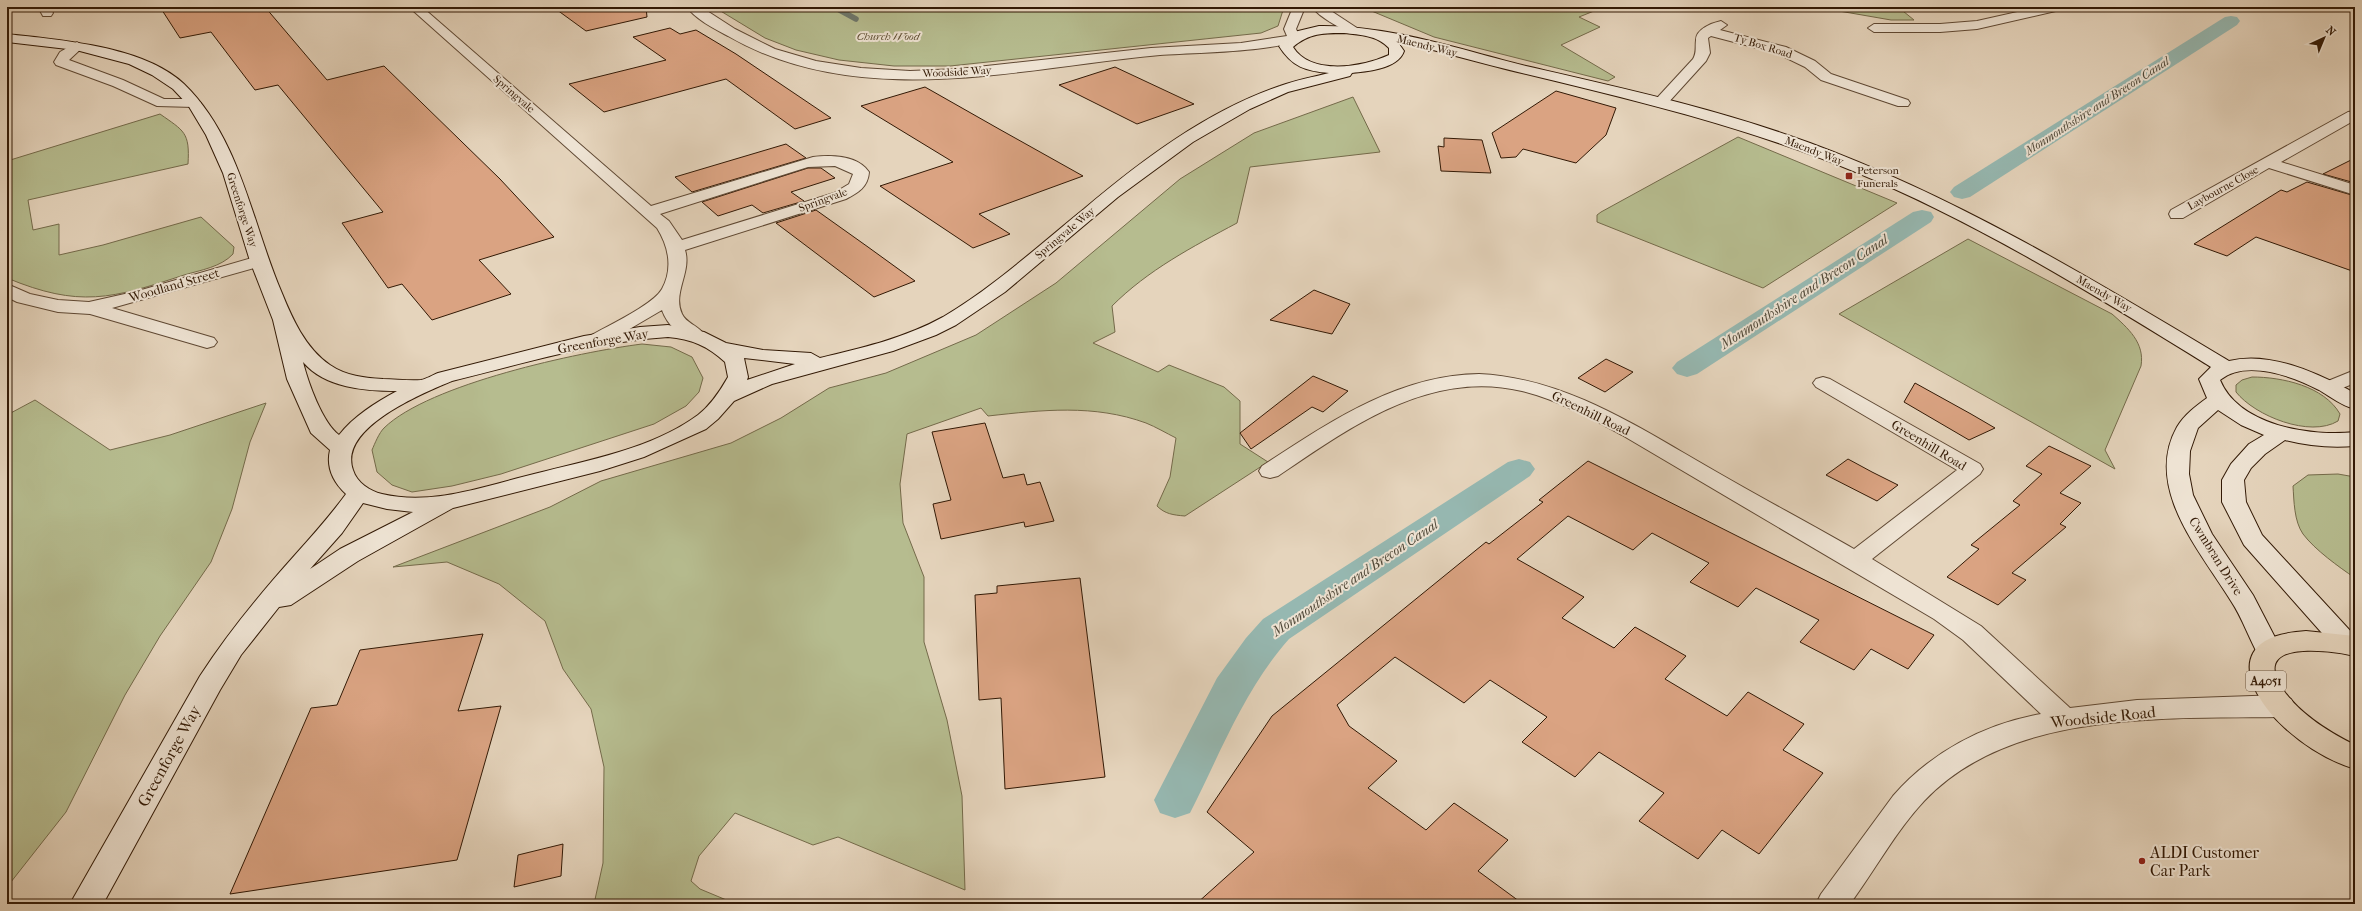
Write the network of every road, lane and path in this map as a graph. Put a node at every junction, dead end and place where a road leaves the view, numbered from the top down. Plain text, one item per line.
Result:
1 (415, 7) edge
2 (693, 7) edge
3 (1298, 7) edge
4 (1318, 7) edge
5 (2056, 7) edge
6 (1724, 24) dead end
7 (1874, 28) dead end
8 (1354, 30) junction
9 (1708, 31) junction
10 (1373, 33) junction
11 (7, 38) edge
12 (1292, 38) junction
13 (77, 46) junction
14 (1235, 47) junction
15 (1410, 58) dead end
16 (1426, 58) dead end
17 (1481, 59) junction
18 (1297, 60) junction
19 (1386, 63) junction
20 (1357, 69) junction
21 (1284, 89) junction
22 (1662, 101) junction
23 (194, 103) junction
24 (1903, 103) dead end
25 (2353, 115) dead end
26 (2268, 163) junction
27 (2355, 190) edge
28 (649, 212) junction
29 (2177, 214) dead end
30 (677, 247) junction
31 (259, 261) junction
32 (7, 290) edge
33 (670, 292) junction
34 (89, 308) junction
35 (282, 320) junction
36 (693, 333) junction
37 (597, 340) junction
38 (207, 342) dead end
39 (721, 348) junction
40 (836, 359) junction
41 (2225, 367) junction
42 (2355, 376) edge
43 (1823, 383) dead end
44 (422, 385) junction
45 (2330, 387) junction
46 (728, 396) junction
47 (2218, 399) junction
48 (2355, 403) edge
49 (2281, 433) junction
50 (2355, 439) edge
51 (341, 448) junction
52 (1270, 471) dead end
53 (358, 493) junction
54 (457, 499) junction
55 (1855, 560) junction
56 (262, 614) junction
57 (2351, 644) edge
58 (2269, 651) junction
59 (2281, 706) junction
60 (2064, 719) junction
61 (2355, 758) edge
62 (86, 904) edge
63 (1832, 904) edge

1 - 28 street, Springvale
2 - 14 street, Woodside Way
3 - 12 street
4 - 8 street, Maendy Way
5 - 7 street
6 - 9 street, Ty Box Road
8 - 10 street, Maendy Way
8 - 12 street, Maendy Way
9 - 22 street
9 - 24 street, Ty Box Road
10 - 17 street, Maendy Way
10 - 19 street, Maendy Way
11 - 13 street, Greenforge Way
12 - 14 street, Woodside Way
12 - 18 street
13 - 23 street, Greenforge Way
13 - 23 street
14 - 18 street, Woodside Way
15 - 19 street, Maendy Way
16 - 17 street, Maendy Way
17 - 22 street, Maendy Way
18 - 20 street, Maendy Way
18 - 21 street, Springvale Way
19 - 20 street, Maendy Way
20 - 21 street, Springvale Way
21 - 40 street, Springvale Way
22 - 41 street, Maendy Way
23 - 31 street, Greenforge Way
25 - 26 street, Laybourne Close
26 - 27 street, Laybourne Close
26 - 29 street, Laybourne Close
28 - 30 street, Springvale
28 - 30 street, Springvale
30 - 33 street, Springvale
31 - 34 street, Woodland Street
31 - 35 street, Greenforge Way
32 - 34 street, Woodland Street
33 - 36 street, Springvale
33 - 37 street
34 - 38 street, Woodland Street
35 - 44 street, Greenforge Way
35 - 51 street, Greenforge Way
36 - 37 street, Greenforge Way
36 - 39 street, Greenforge Way
37 - 44 street, Greenforge Way
39 - 40 street, Springvale Way
39 - 46 street, Greenforge Way
40 - 46 street, Springvale Way
41 - 45 street
41 - 47 street
42 - 45 street
43 - 55 street, Greenhill Road
44 - 51 street, Greenforge Way
45 - 48 street
46 - 54 street, Greenforge Way
47 - 49 street
47 - 58 street, Cwmbran Drive
49 - 50 street
49 - 57 street
51 - 53 street, Greenforge Way
52 - 55 street, Greenhill Road
53 - 54 street, Greenforge Way
53 - 56 street, Greenforge Way
54 - 56 street, Greenforge Way
55 - 60 street, Greenhill Road
56 - 62 street, Greenforge Way
57 - 58 main road
58 - 59 main road, A4051
59 - 60 street, Woodside Road
59 - 61 main road, A4051
60 - 63 street, Woodside Road

